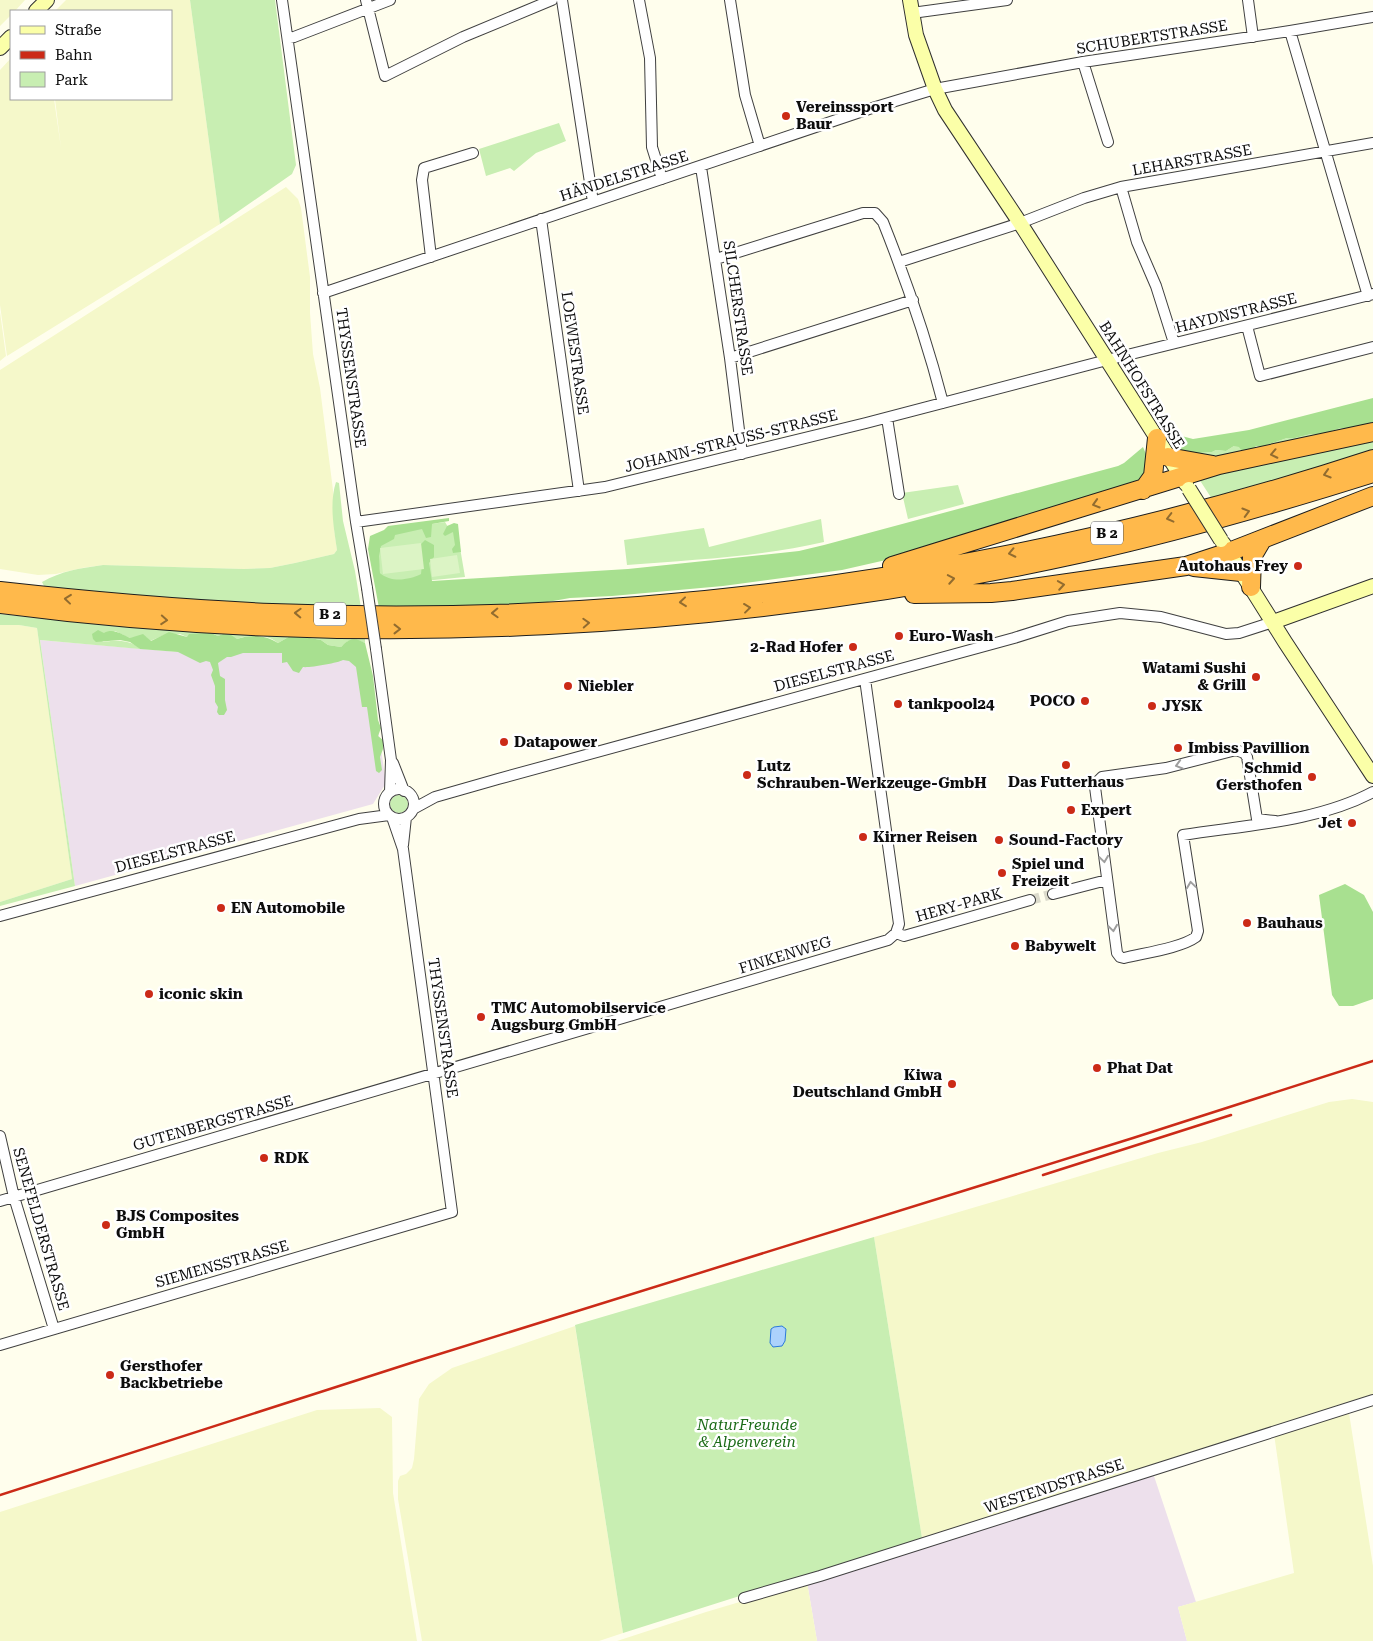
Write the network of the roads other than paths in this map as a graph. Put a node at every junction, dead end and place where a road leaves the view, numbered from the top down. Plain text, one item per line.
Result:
1 (47, 0) edge
2 (282, 0) edge
3 (390, 0) edge
4 (552, 0) edge
5 (562, 0) edge
6 (639, 0) edge
7 (730, 0) edge
8 (1007, 0) edge
9 (1248, 0) edge
10 (367, 4) edge
11 (911, 6) edge
12 (37, 10) edge
13 (1373, 17) edge
14 (1290, 32) junction
15 (1253, 37) junction
16 (10, 38) edge
17 (288, 38) junction
18 (0, 48) edge
19 (1083, 62) junction
20 (935, 89) junction
21 (1108, 142) dead end
22 (1373, 143) edge
23 (760, 146) junction
24 (1324, 152) junction
25 (474, 153) dead end
26 (701, 167) junction
27 (662, 179) junction
28 (1121, 187) junction
29 (593, 202) junction
30 (541, 219) junction
31 (1020, 223) junction
32 (431, 257) junction
33 (716, 259) junction
34 (899, 262) junction
35 (323, 293) junction
36 (1370, 295) edge
37 (913, 300) junction
38 (1247, 326) junction
39 (1174, 343) junction
40 (1373, 347) edge
41 (730, 358) junction
42 (1106, 360) junction
43 (943, 403) junction
44 (887, 418) junction
45 (1373, 432) edge
46 (1157, 438) junction
47 (742, 454) junction
48 (1168, 457) junction
49 (1373, 459) edge
50 (1219, 465) junction
51 (1373, 473) edge
52 (1185, 484) junction
53 (1142, 490) junction
54 (579, 491) junction
55 (899, 494) dead end
56 (1373, 496) edge
57 (356, 522) junction
58 (1262, 540) junction
59 (1225, 546) junction
60 (1186, 566) junction
61 (1241, 572) junction
62 (835, 584) junction
63 (1373, 586) edge
64 (1251, 587) junction
65 (0, 591) edge
66 (869, 593) junction
67 (0, 604) edge
68 (1273, 622) junction
69 (865, 679) junction
70 (391, 760) junction
71 (1373, 776) edge
72 (1373, 792) edge
73 (407, 793) junction
74 (387, 797) junction
75 (435, 798) junction
76 (409, 813) junction
77 (390, 816) junction
78 (359, 818) junction
79 (1275, 821) junction
80 (403, 849) junction
81 (1107, 880) junction
82 (1053, 894) tunnel mouth
83 (1030, 900) tunnel mouth
84 (0, 916) edge
85 (896, 933) junction
86 (434, 1073) junction
87 (0, 1136) edge
88 (14, 1196) junction
89 (0, 1201) edge
90 (452, 1212) joint
91 (54, 1329) junction
92 (0, 1345) edge
93 (1373, 1400) edge
94 (744, 1598) dead end

1 - 12 main road
2 - 17 street, THYSSENSTRASSE
3 - 10 street
4 - 10 street
5 - 29 street
6 - 27 street
7 - 23 street
8 - 11 street
9 - 15 street
10 - 17 street
11 - 20 main road, BAHNHOFSTRASSE
13 - 14 street, SCHUBERTSTRASSE
14 - 15 street, SCHUBERTSTRASSE
14 - 24 street
15 - 19 street, SCHUBERTSTRASSE
16 - 18 main road
17 - 35 street, THYSSENSTRASSE
19 - 20 street, SCHUBERTSTRASSE
19 - 21 street
20 - 23 street, HÄNDELSTRASSE
20 - 31 main road, BAHNHOFSTRASSE
22 - 24 street, LEHARSTRASSE
23 - 26 street, HÄNDELSTRASSE
24 - 28 street, LEHARSTRASSE
24 - 36 street
25 - 32 street
26 - 27 street, HÄNDELSTRASSE
26 - 33 street, SILCHERSTRASSE
27 - 29 street, HÄNDELSTRASSE
28 - 31 street, LEHARSTRASSE
28 - 39 street
29 - 30 street, HÄNDELSTRASSE
30 - 32 street, HÄNDELSTRASSE
30 - 54 street, LOEWESTRASSE
31 - 34 street, LEHARSTRASSE
31 - 42 main road, BAHNHOFSTRASSE
32 - 35 street, HÄNDELSTRASSE
33 - 34 street
33 - 41 street, SILCHERSTRASSE
34 - 37 street
35 - 57 street, THYSSENSTRASSE
36 - 38 street, HAYDNSTRASSE
37 - 41 street
37 - 43 street
38 - 39 street, HAYDNSTRASSE
38 - 40 street
39 - 42 street, HAYDNSTRASSE
41 - 47 street, SILCHERSTRASSE
42 - 43 street, JOHANN-STRAUSS-STRASSE
42 - 46 main road, BAHNHOFSTRASSE
43 - 44 street, JOHANN-STRAUSS-STRASSE
44 - 47 street, JOHANN-STRAUSS-STRASSE
44 - 55 street
45 -> 50 highway
46 - 48 main road, BAHNHOFSTRASSE
46 - 53 highway
47 - 54 street, JOHANN-STRAUSS-STRASSE
48 - 50 highway
48 - 52 main road, BAHNHOFSTRASSE
49 -> 62 highway, B 2
50 - 52 highway
66 -> 51 highway, B 2
52 - 53 highway
52 - 59 main road, BAHNHOFSTRASSE, bridge
53 -> 62 highway
54 - 57 street, JOHANN-STRAUSS-STRASSE
56 - 58 highway
57 - 70 street, THYSSENSTRASSE, bridge
58 - 59 highway
58 - 64 highway
59 - 60 highway
59 - 61 main road, BAHNHOFSTRASSE
60 - 61 highway
66 -> 60 highway
61 - 64 main road, BAHNHOFSTRASSE
62 -> 65 highway, B 2
63 - 68 main road
64 - 68 main road, BAHNHOFSTRASSE
67 -> 66 highway, B 2
68 - 69 street, DIESELSTRASSE
68 - 71 main road, BAHNHOFSTRASSE
69 - 75 street, DIESELSTRASSE
69 - 85 street
70 - 73 street, THYSSENSTRASSE
70 - 74 street, THYSSENSTRASSE
72 - 79 street
73 - 74 street, DIESELSTRASSE
73 - 75 street, DIESELSTRASSE
73 - 76 street
74 - 77 street
74 - 78 street, DIESELSTRASSE
75 - 76 street, DIESELSTRASSE
76 - 77 street, DIESELSTRASSE
76 - 80 street, THYSSENSTRASSE
77 - 78 street, DIESELSTRASSE
77 - 80 street, THYSSENSTRASSE
78 - 84 street, DIESELSTRASSE
79 -> 81 street
81 -> 79 street
80 - 86 street, THYSSENSTRASSE
81 - 82 street
83 - 85 street, HERY-PARK
85 - 86 street, FINKENWEG
86 - 88 street, GUTENBERGSTRASSE
86 - 90 street, THYSSENSTRASSE
87 - 88 street, SENEFELDERSTRASSE
88 - 89 street, GUTENBERGSTRASSE
88 - 91 street, SENEFELDERSTRASSE
90 - 91 street, SIEMENSSTRASSE
91 - 92 street, SIEMENSSTRASSE
93 - 94 street, WESTENDSTRASSE

